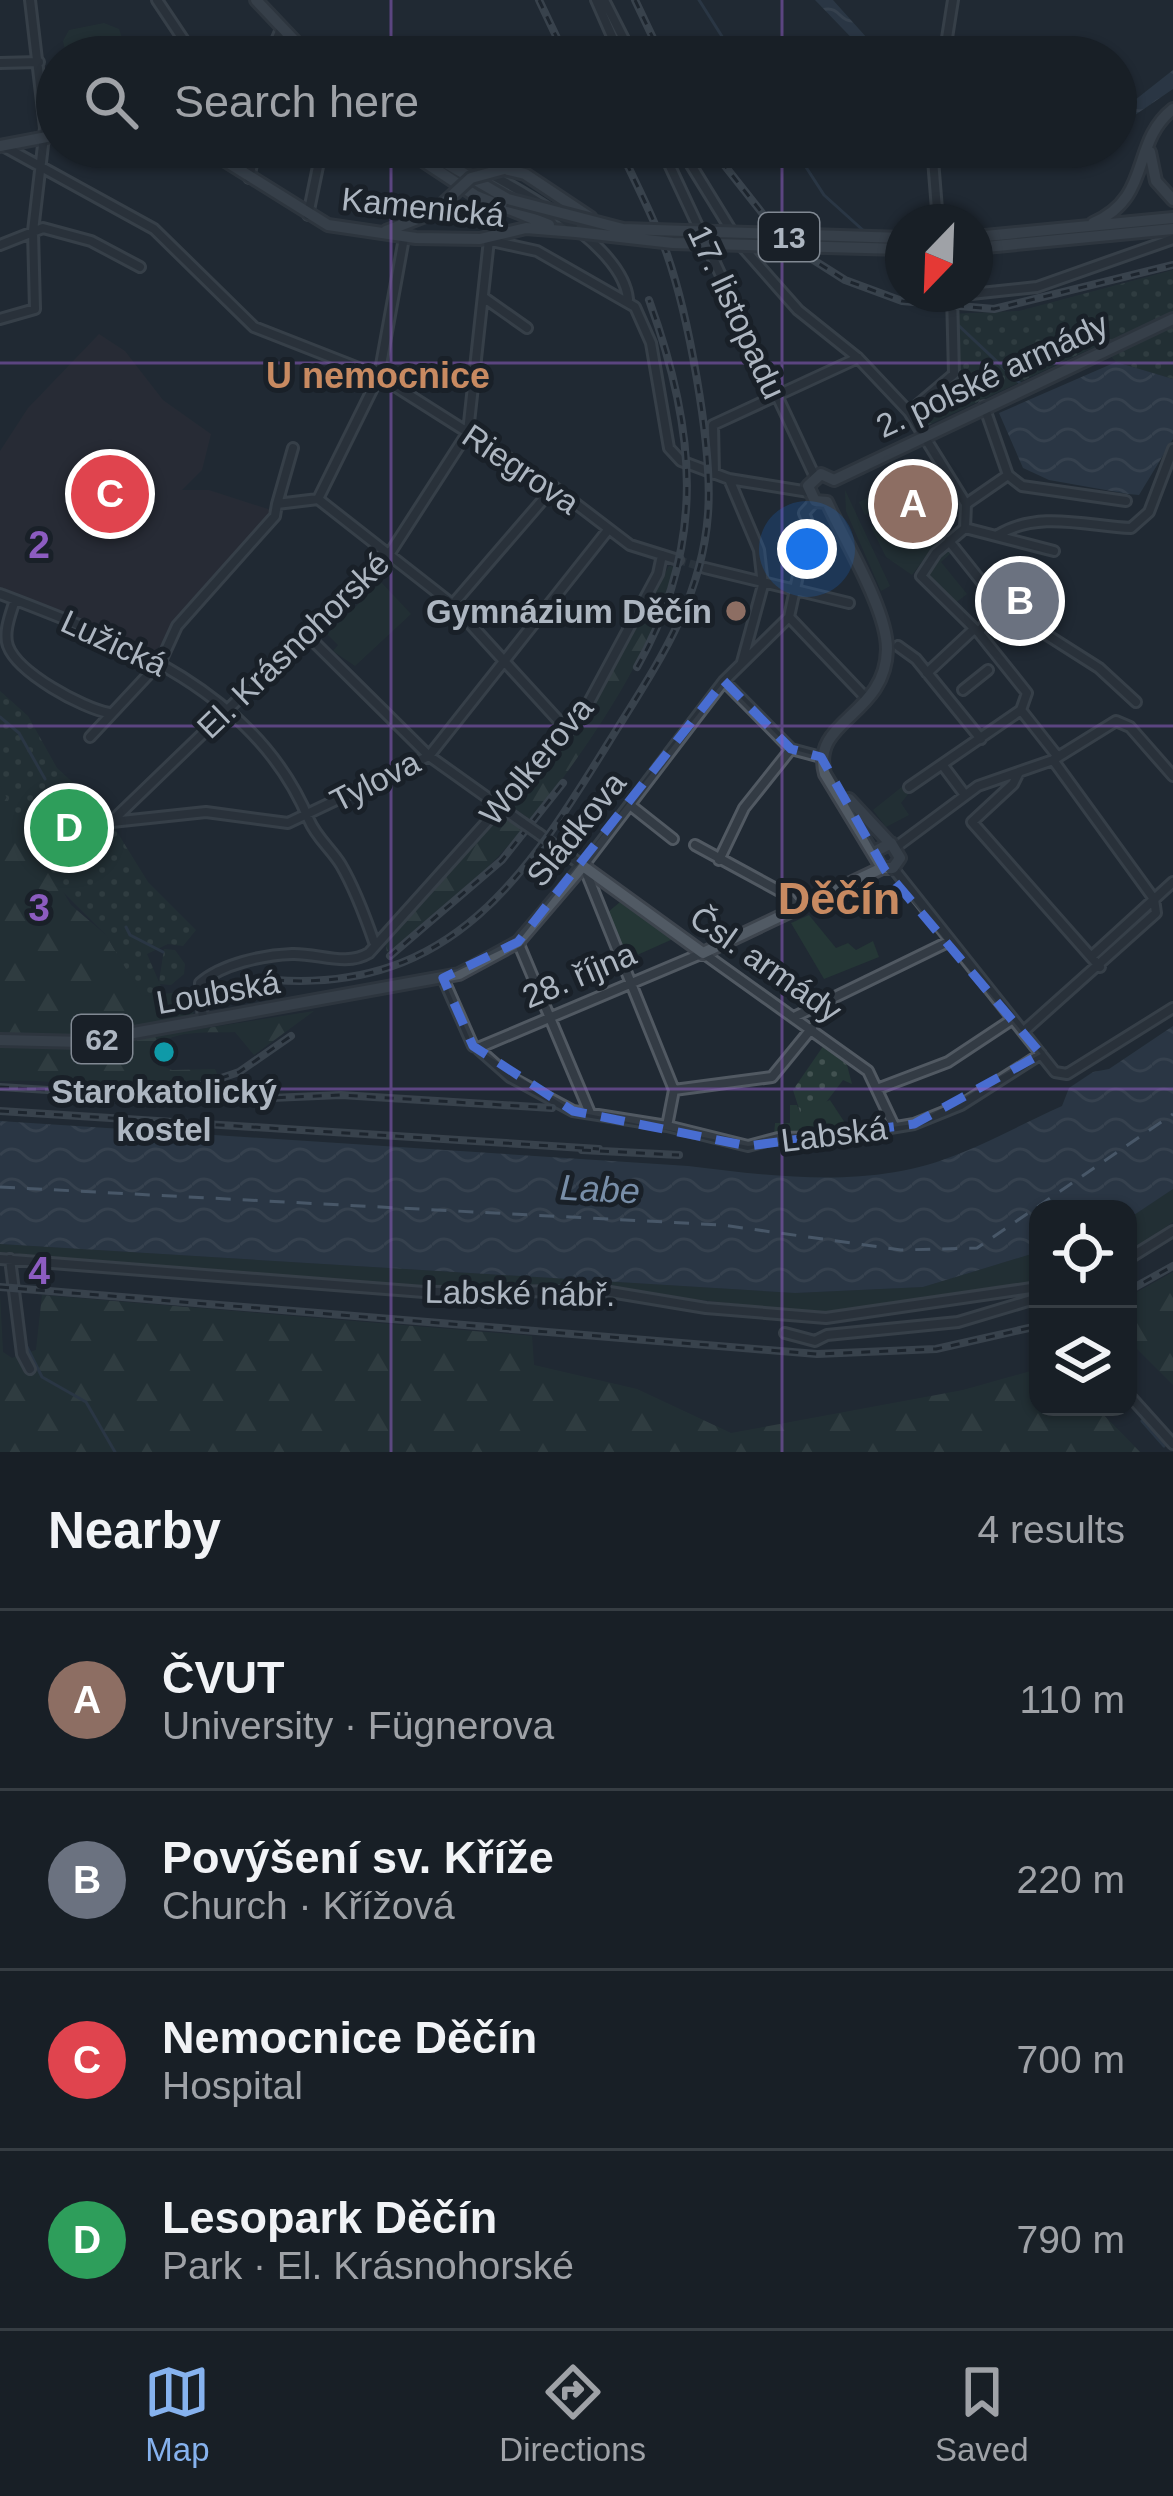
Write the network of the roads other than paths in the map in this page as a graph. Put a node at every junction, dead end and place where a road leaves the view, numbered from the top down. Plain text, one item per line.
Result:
1 (30, 0) edge
2 (158, 0) edge
3 (256, 0) edge
4 (600, 0) edge
5 (953, 0) edge
6 (281, 29) junction
7 (182, 36) edge
8 (278, 36) edge
9 (288, 36) edge
10 (613, 36) edge
11 (621, 36) edge
12 (947, 36) edge
13 (36, 41) edge
14 (36, 62) edge
15 (0, 63) edge
16 (1173, 110) edge
17 (36, 139) edge
18 (1150, 143) junction
19 (2, 146) edge
20 (36, 165) edge
21 (42, 168) joint
22 (233, 168) edge
23 (251, 168) edge
24 (318, 168) edge
25 (430, 168) edge
26 (450, 168) edge
27 (479, 168) edge
28 (670, 168) edge
29 (934, 168) edge
30 (694, 170) joint
31 (248, 178) junction
32 (675, 178) junction
33 (1173, 200) edge
34 (506, 204) junction
35 (937, 204) edge
36 (308, 217) junction
37 (1173, 218) edge
38 (623, 229) junction
39 (1173, 229) edge
40 (1079, 230) junction
41 (33, 231) junction
42 (369, 232) junction
43 (575, 232) junction
44 (993, 236) edge
45 (885, 237) edge
46 (404, 238) junction
47 (484, 239) junction
48 (1173, 239) edge
49 (0, 245) edge
50 (993, 246) edge
51 (885, 250) edge
52 (140, 267) dead end
53 (993, 291) edge
54 (483, 297) junction
55 (628, 301) junction
56 (952, 312) edge
57 (0, 319) edge
58 (1173, 319) edge
59 (527, 328) dead end
60 (858, 358) junction
61 (379, 376) junction
62 (776, 396) junction
63 (983, 405) junction
64 (910, 412) junction
65 (468, 432) junction
66 (922, 435) junction
67 (293, 448) dead end
68 (1173, 448) edge
69 (714, 475) junction
70 (1008, 475) junction
71 (815, 477) junction
72 (729, 479) junction
73 (834, 480) junction
74 (554, 487) junction
75 (817, 498) junction
76 (318, 499) junction
77 (1126, 501) dead end
78 (966, 503) junction
79 (277, 505) junction
80 (965, 528) junction
81 (608, 530) junction
82 (998, 535) junction
83 (949, 541) junction
84 (1054, 551) dead end
85 (390, 553) junction
86 (662, 555) junction
87 (678, 560) tunnel mouth
88 (705, 568) tunnel mouth
89 (763, 585) junction
90 (794, 592) junction
91 (0, 594) edge
92 (15, 599) junction
93 (849, 603) dead end
94 (452, 604) junction
95 (1000, 604) junction
96 (790, 617) junction
97 (976, 631) junction
98 (308, 634) junction
99 (892, 644) junction
100 (160, 661) junction
101 (503, 661) junction
102 (741, 664) junction
103 (995, 664) junction
104 (927, 673) junction
105 (724, 681) junction
106 (963, 690) dead end
107 (870, 702) junction
108 (1136, 702) dead end
109 (227, 710) junction
110 (1021, 710) junction
111 (110, 713) junction
112 (568, 731) junction
113 (89, 736) dead end
114 (981, 739) junction
115 (790, 749) junction
116 (428, 757) junction
117 (821, 757) junction
118 (1055, 759) junction
119 (944, 767) junction
120 (1019, 772) junction
121 (1173, 776) edge
122 (833, 785) junction
123 (909, 788) dead end
124 (965, 795) junction
125 (631, 805) junction
126 (501, 807) junction
127 (307, 817) junction
128 (110, 823) joint
129 (674, 839) dead end
130 (695, 845) dead end
131 (894, 845) junction
132 (875, 853) junction
133 (718, 860) junction
134 (583, 866) junction
135 (888, 868) junction
136 (1173, 882) edge
137 (831, 894) junction
138 (1154, 899) junction
139 (796, 908) junction
140 (374, 942) junction
141 (518, 942) junction
142 (948, 942) junction
143 (703, 953) junction
144 (1091, 957) junction
145 (1100, 967) junction
146 (443, 978) junction
147 (630, 982) junction
148 (1173, 1008) edge
149 (550, 1016) junction
150 (796, 1016) junction
151 (1013, 1018) junction
152 (203, 1022) junction
153 (812, 1028) junction
154 (1024, 1031) junction
155 (0, 1040) edge
156 (477, 1047) junction
157 (1041, 1054) junction
158 (877, 1089) junction
159 (674, 1090) junction
160 (590, 1114) junction
161 (667, 1126) junction
162 (894, 1126) junction
163 (1173, 1231) edge
164 (1137, 1253) edge
165 (5, 1259) edge
166 (1029, 1288) edge
167 (1029, 1300) edge
168 (785, 1333) dead end
169 (30, 1369) dead end
170 (1137, 1404) edge
171 (1173, 1444) edge

1 - 13 street
2 - 7 street
3 - 6 main road
4 - 10 street
4 - 11 street
5 - 12 street
6 - 8 street
6 - 9 main road
14 - 15 street
16 - 18 main road
17 - 19 main road
18 - 33 main road
18 - 40 main road
19 - 20 street, Riegrova
21 - 41 street
21 - 61 street, Riegrova
22 - 31 main road, Kamenická / 13
23 - 31 street
24 - 36 street
25 - 34 main road
26 - 34 main road
27 - 55 street
28 - 32 street, 17. listopadu
29 - 35 street
30 - 32 street
30 - 60 street
31 - 36 main road, Kamenická / 13
32 - 62 street, 17. listopadu
34 - 38 main road, bridge
34 - 43 main road
36 - 42 main road, Kamenická / 13
37 - 40 main road
38 - 42 main road, 13, bridge
38 - 45 main road, 13, bridge
39 - 50 main road
40 - 44 main road
41 - 49 street
41 - 52 street
41 - 57 street
42 - 46 main road, Kamenická / 13
43 - 47 main road, 13
43 - 51 main road, 13, bridge
46 - 47 main road, Kamenická / 13
46 - 61 street
47 - 54 street, El. Krásnohorské
47 - 55 street, Kamenická
48 - 53 street
54 - 59 street
54 - 65 street, El. Krásnohorské
55 - 69 street
56 - 64 street
58 - 63 main road, 2. polské armády
60 - 62 street
60 - 64 street
61 - 65 street, Riegrova
61 - 76 street
62 - 69 street
62 - 71 street, 17. listopadu
63 - 66 main road, 2. polské armády
63 - 70 street
64 - 66 street
65 - 74 street, Riegrova
65 - 85 street, El. Krásnohorské
66 - 73 main road, 2. polské armády
66 - 78 street
67 - 79 street
68 - 82 street
69 - 72 street
70 - 77 street
70 - 78 street
71 - 73 main road
71 - 75 main road
72 - 75 street
72 - 89 street
73 - 75 main road
74 - 81 street, Riegrova
74 - 94 street
75 - 90 street
75 - 99 main road
76 - 79 street
76 - 85 street
78 - 80 street
79 - 100 street
80 - 82 street
80 - 83 street
81 - 86 street, Riegrova
81 - 101 street, Tylova
82 - 84 street
83 - 95 street
83 - 97 street
85 - 94 street
85 - 98 street, El. Krásnohorské
86 - 87 street, Riegrova
86 - 112 street, Wolkerova
88 - 89 street
89 - 90 street
89 - 102 street
90 - 93 street
90 - 96 street
91 - 92 street, Lužická
92 - 100 street, Lužická
92 - 111 street
94 - 101 street
95 - 97 street
95 - 108 street
96 - 102 street, Sládkova
96 - 107 street
97 - 103 street
97 - 104 street
98 - 109 street, El. Krásnohorské
98 - 116 street
99 - 104 street
99 - 107 main road
100 - 109 street, Lužická
100 - 111 street
101 - 112 street
101 - 116 street, Tylova
102 - 105 street, Sládkova
103 - 106 street
103 - 110 street
104 - 114 street
105 - 115 street
105 - 125 street, Sládkova
107 - 117 main road
109 - 127 street, Lužická
109 - 128 street, El. Krásnohorské
110 - 114 street
110 - 118 street
111 - 113 street
112 - 126 street, Wolkerova
114 - 119 street
115 - 117 street
115 - 133 street
116 - 126 street
116 - 127 street, Tylova
117 - 122 main road
118 - 120 street
118 - 121 street
118 - 138 street
119 - 123 street
119 - 124 street
120 - 124 street
120 - 144 street
122 - 131 main road
122 - 132 main road
124 - 131 street
125 - 129 street
125 - 134 street, Sládkova
126 - 134 street, bridge
126 - 140 street, Wolkerova
127 - 128 street, Tylova
127 - 140 street, Lužická
130 - 133 street
131 - 132 main road, 28. října
131 - 135 main road
132 - 135 main road
132 - 137 main road, 28. října
133 - 139 street
134 - 141 main road, Sládkova / 62
134 - 143 main road, Čsl. armády
134 - 147 street
135 - 137 main road, 28. října
135 - 142 street
136 - 138 street
137 - 139 main road, 28. října
138 - 144 street
138 - 145 street
139 - 143 main road, 28. října
140 - 152 street
141 - 146 main road, Sládkova / 62
141 - 149 street
142 - 150 street
142 - 151 street
143 - 147 street, 28. října
143 - 150 street, Čsl. armády
144 - 145 street
145 - 154 street
146 - 152 main road, Loubská / 62
146 - 156 street, Labská
147 - 149 street, 28. října
147 - 159 street
148 - 157 street
149 - 156 street, 28. října
149 - 160 street
150 - 153 street, Čsl. armády
151 - 154 street
151 - 158 street, Labská
152 - 155 main road, Loubská / 62
153 - 158 street, Čsl. armády
153 - 159 street
154 - 157 street
156 - 160 street, Labská
157 - 162 street, Labská
158 - 162 street, Čsl. armády
159 - 161 street
160 - 161 street, Labská
161 - 162 street, Labská
163 - 164 street
165 - 166 street, Labské nábř.
165 - 169 street
167 - 168 street
170 - 171 street

